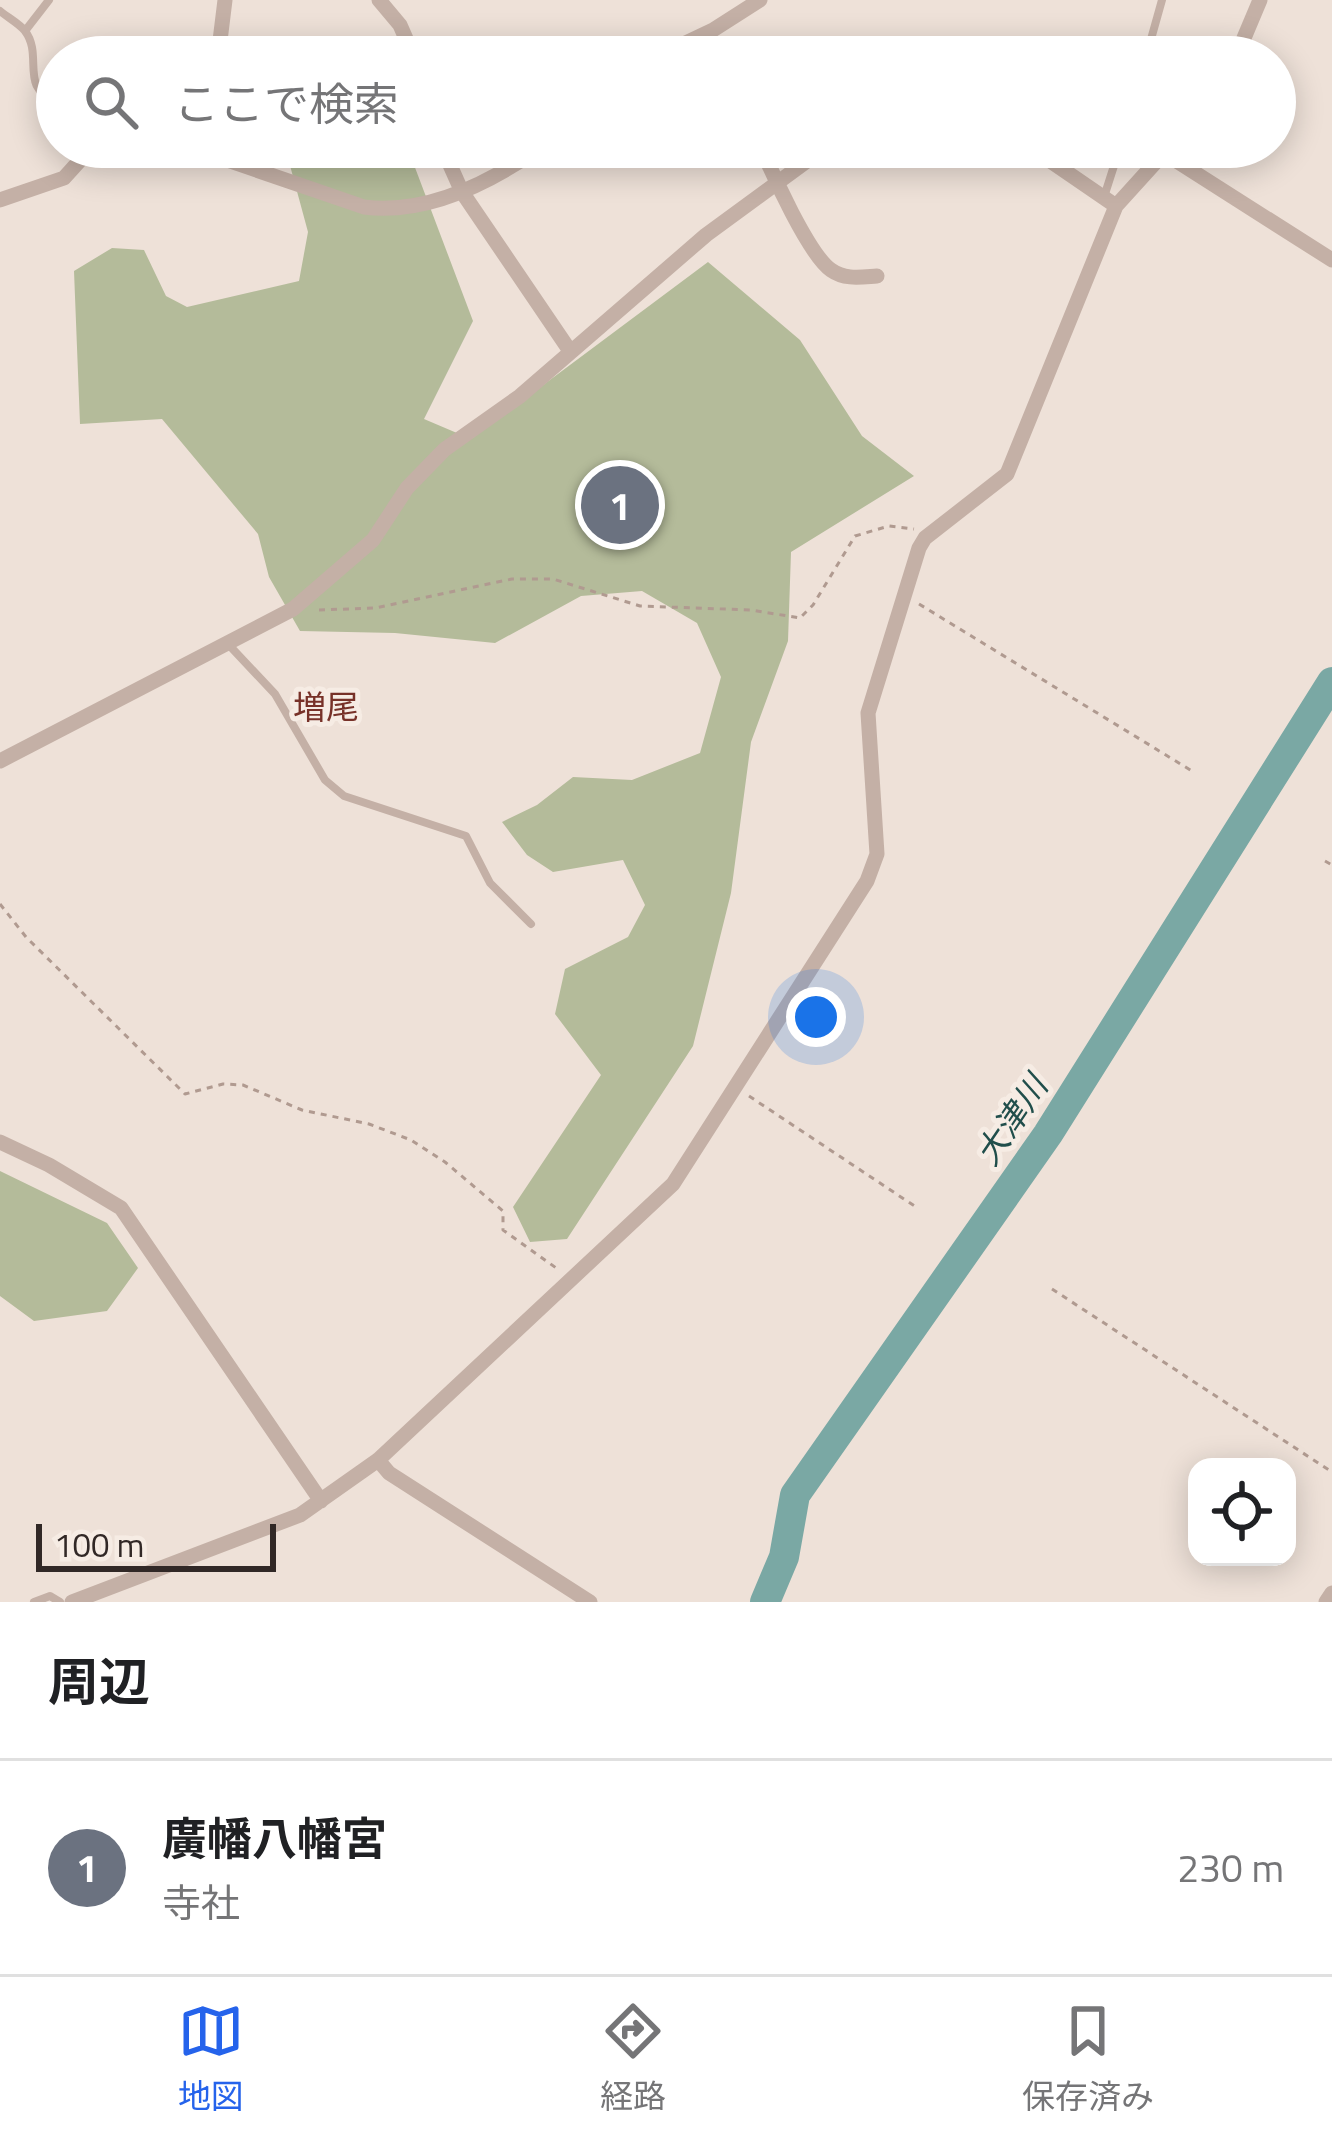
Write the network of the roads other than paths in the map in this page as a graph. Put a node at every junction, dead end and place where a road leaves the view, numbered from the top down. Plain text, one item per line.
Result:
1 (49, 0) edge
2 (225, 0) edge
3 (379, 0) edge
4 (760, 0) edge
5 (1162, 0) edge
6 (1260, 0) edge
7 (0, 11) edge
8 (26, 31) junction
9 (221, 36) edge
10 (405, 36) edge
11 (700, 36) edge
12 (1152, 36) edge
13 (1245, 36) edge
14 (36, 87) edge
15 (73, 168) edge
16 (252, 168) edge
17 (451, 168) edge
18 (505, 168) edge
19 (770, 168) edge
20 (796, 168) edge
21 (1061, 168) edge
22 (1116, 168) edge
23 (1146, 168) edge
24 (1193, 168) edge
25 (776, 183) junction
26 (462, 193) junction
27 (0, 200) edge
28 (1110, 201) junction
29 (1332, 260) edge
30 (877, 276) dead end
31 (570, 351) junction
32 (227, 643) junction
33 (0, 761) edge
34 (531, 924) dead end
35 (0, 1142) edge
36 (378, 1460) junction
37 (321, 1502) junction
38 (1332, 1593) edge
39 (34, 1602) edge
40 (60, 1602) edge
41 (72, 1602) edge
42 (590, 1602) edge
43 (1326, 1602) edge

1 - 8 lane
2 - 9 street
3 - 10 street
4 - 11 street
5 - 12 lane
6 - 13 street
7 - 8 lane
8 - 14 lane
15 - 27 street
16 - 26 street
17 - 26 street
18 - 26 street
19 - 25 street
20 - 25 street
21 - 28 street
22 - 28 lane
23 - 28 street
24 - 29 street
25 - 30 street
25 - 31 street
26 - 31 street
28 - 36 street
31 - 32 street
32 - 33 street
32 - 34 lane
35 - 37 street
36 - 37 street
36 - 42 street
37 - 41 street
38 - 43 street
39 - 40 lane

